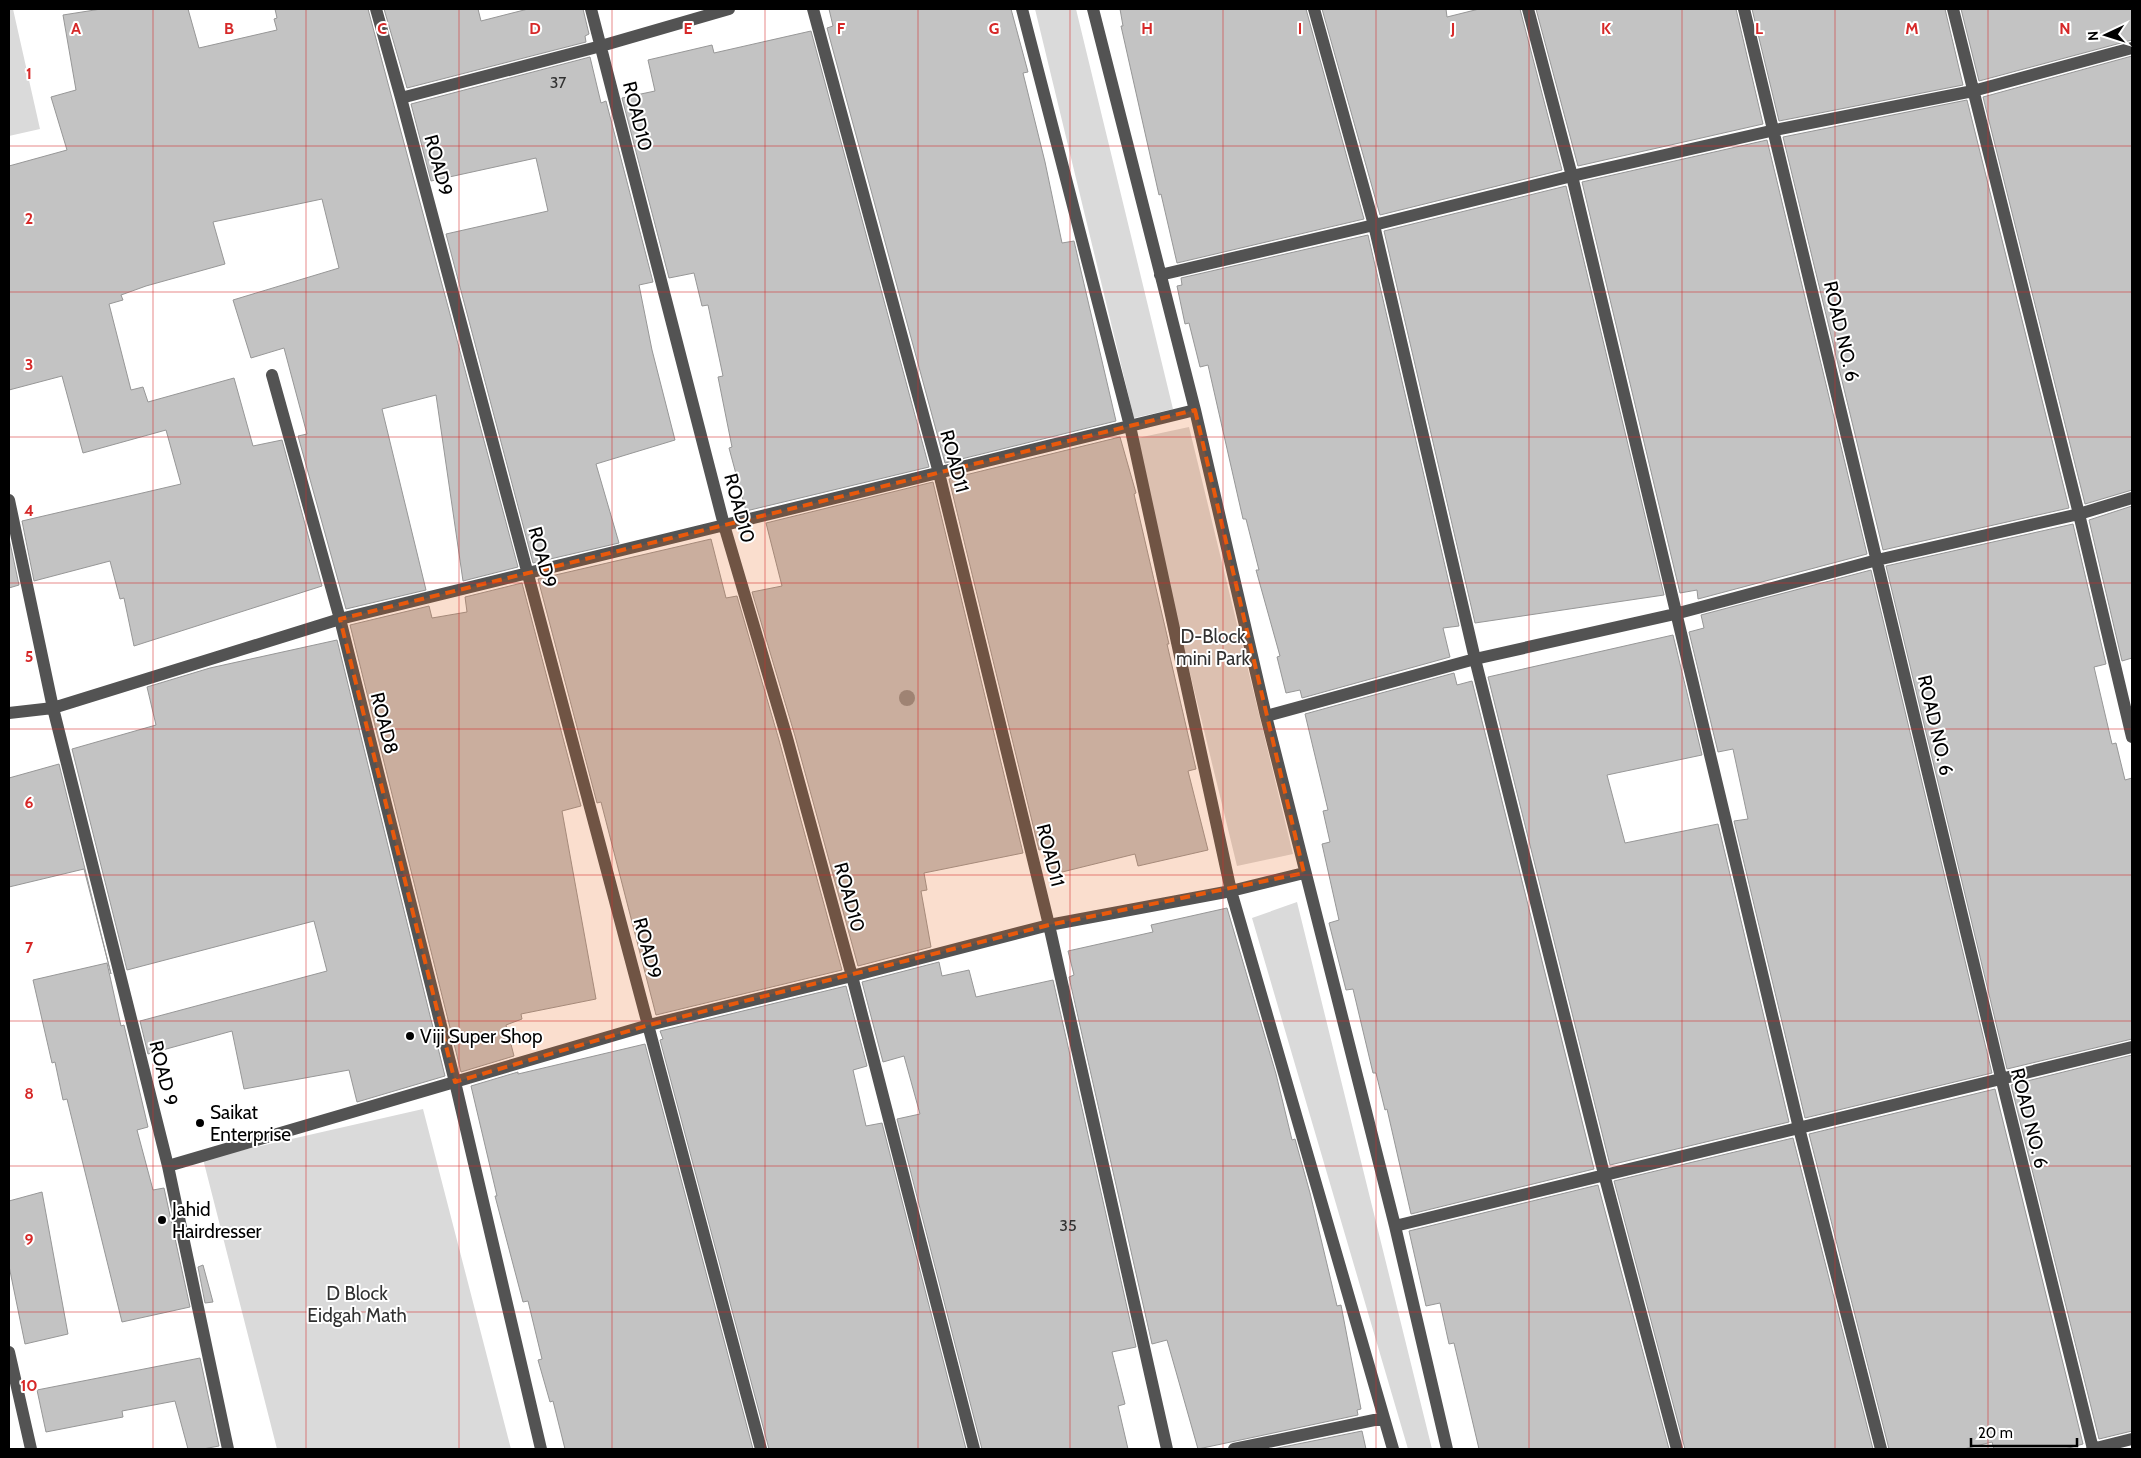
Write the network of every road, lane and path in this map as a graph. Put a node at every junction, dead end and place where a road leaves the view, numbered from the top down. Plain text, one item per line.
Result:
1 (376, 9) edge
2 (591, 9) edge
3 (729, 9) edge
4 (813, 9) edge
5 (1022, 9) edge
6 (1093, 9) edge
7 (1314, 9) edge
8 (1528, 9) edge
9 (1744, 9) edge
10 (1953, 9) edge
11 (601, 46) junction
12 (2132, 48) edge
13 (1973, 91) junction
14 (401, 98) junction
15 (1775, 130) junction
16 (1572, 176) junction
17 (1374, 225) junction
18 (1160, 274) junction
19 (272, 375) dead end
20 (1195, 410) junction
21 (1130, 426) junction
22 (939, 473) junction
23 (2132, 498) edge
24 (9, 500) edge
25 (2079, 514) junction
26 (724, 525) junction
27 (1878, 560) junction
28 (528, 573) junction
29 (1675, 614) junction
30 (340, 619) junction
31 (1475, 659) junction
32 (53, 708) junction
33 (9, 713) edge
34 (1266, 716) junction
35 (2132, 737) edge
36 (1304, 873) junction
37 (1231, 891) junction
38 (1049, 925) junction
39 (852, 976) junction
40 (649, 1025) junction
41 (2132, 1047) edge
42 (2001, 1078) junction
43 (455, 1082) junction
44 (1799, 1128) junction
45 (168, 1166) junction
46 (1604, 1174) junction
47 (1395, 1226) junction
48 (9, 1352) edge
49 (1384, 1418) junction
50 (2132, 1439) edge
51 (2118, 1446) edge
52 (31, 1449) edge
53 (228, 1449) edge
54 (541, 1449) edge
55 (761, 1449) edge
56 (974, 1449) edge
57 (1167, 1449) edge
58 (1234, 1449) edge
59 (1393, 1449) edge
60 (1447, 1449) edge
61 (1677, 1449) edge
62 (1881, 1449) edge
63 (2093, 1449) edge

1 - 14 street, ROAD9
2 - 11 street, ROAD10
3 - 11 street
4 - 22 street, ROAD11
5 - 21 street
6 - 18 street
7 - 17 street
8 - 16 street
9 - 15 street, ROAD NO. 6
10 - 13 street
11 - 14 street
11 - 26 street, ROAD10
12 - 13 street
13 - 15 street
13 - 25 street
14 - 28 street, ROAD9
15 - 16 street
15 - 27 street, ROAD NO. 6
16 - 17 street
16 - 29 street
17 - 18 street
17 - 31 street
18 - 20 street
19 - 30 street, ROAD8
20 - 21 street
20 - 34 street
21 - 22 street
21 - 37 street
22 - 26 street
22 - 38 street, ROAD11
23 - 25 street
24 - 32 street, ROAD 9
25 - 27 street
25 - 35 street
26 - 28 street
26 - 39 street, ROAD10
27 - 29 street
27 - 42 street, ROAD NO. 6
28 - 30 street
28 - 40 street, ROAD9
29 - 31 street
29 - 44 street
30 - 32 street
30 - 43 street, ROAD8
31 - 34 street
31 - 46 street
32 - 33 street
32 - 45 street, ROAD 9
34 - 36 street
36 - 37 street
36 - 47 street
37 - 38 street
37 - 49 street
38 - 39 street
38 - 57 street, ROAD11
39 - 40 street
39 - 56 street, ROAD10
40 - 43 street
40 - 55 street, ROAD9
41 - 42 street
42 - 44 street
42 - 63 street, ROAD NO. 6
43 - 45 street
43 - 54 street, ROAD8
44 - 46 street
44 - 62 street
45 - 53 street, ROAD 9
46 - 47 street
46 - 61 street
47 - 60 street
48 - 52 street
49 - 58 street
49 - 59 street
50 - 51 street
51 - 63 street

